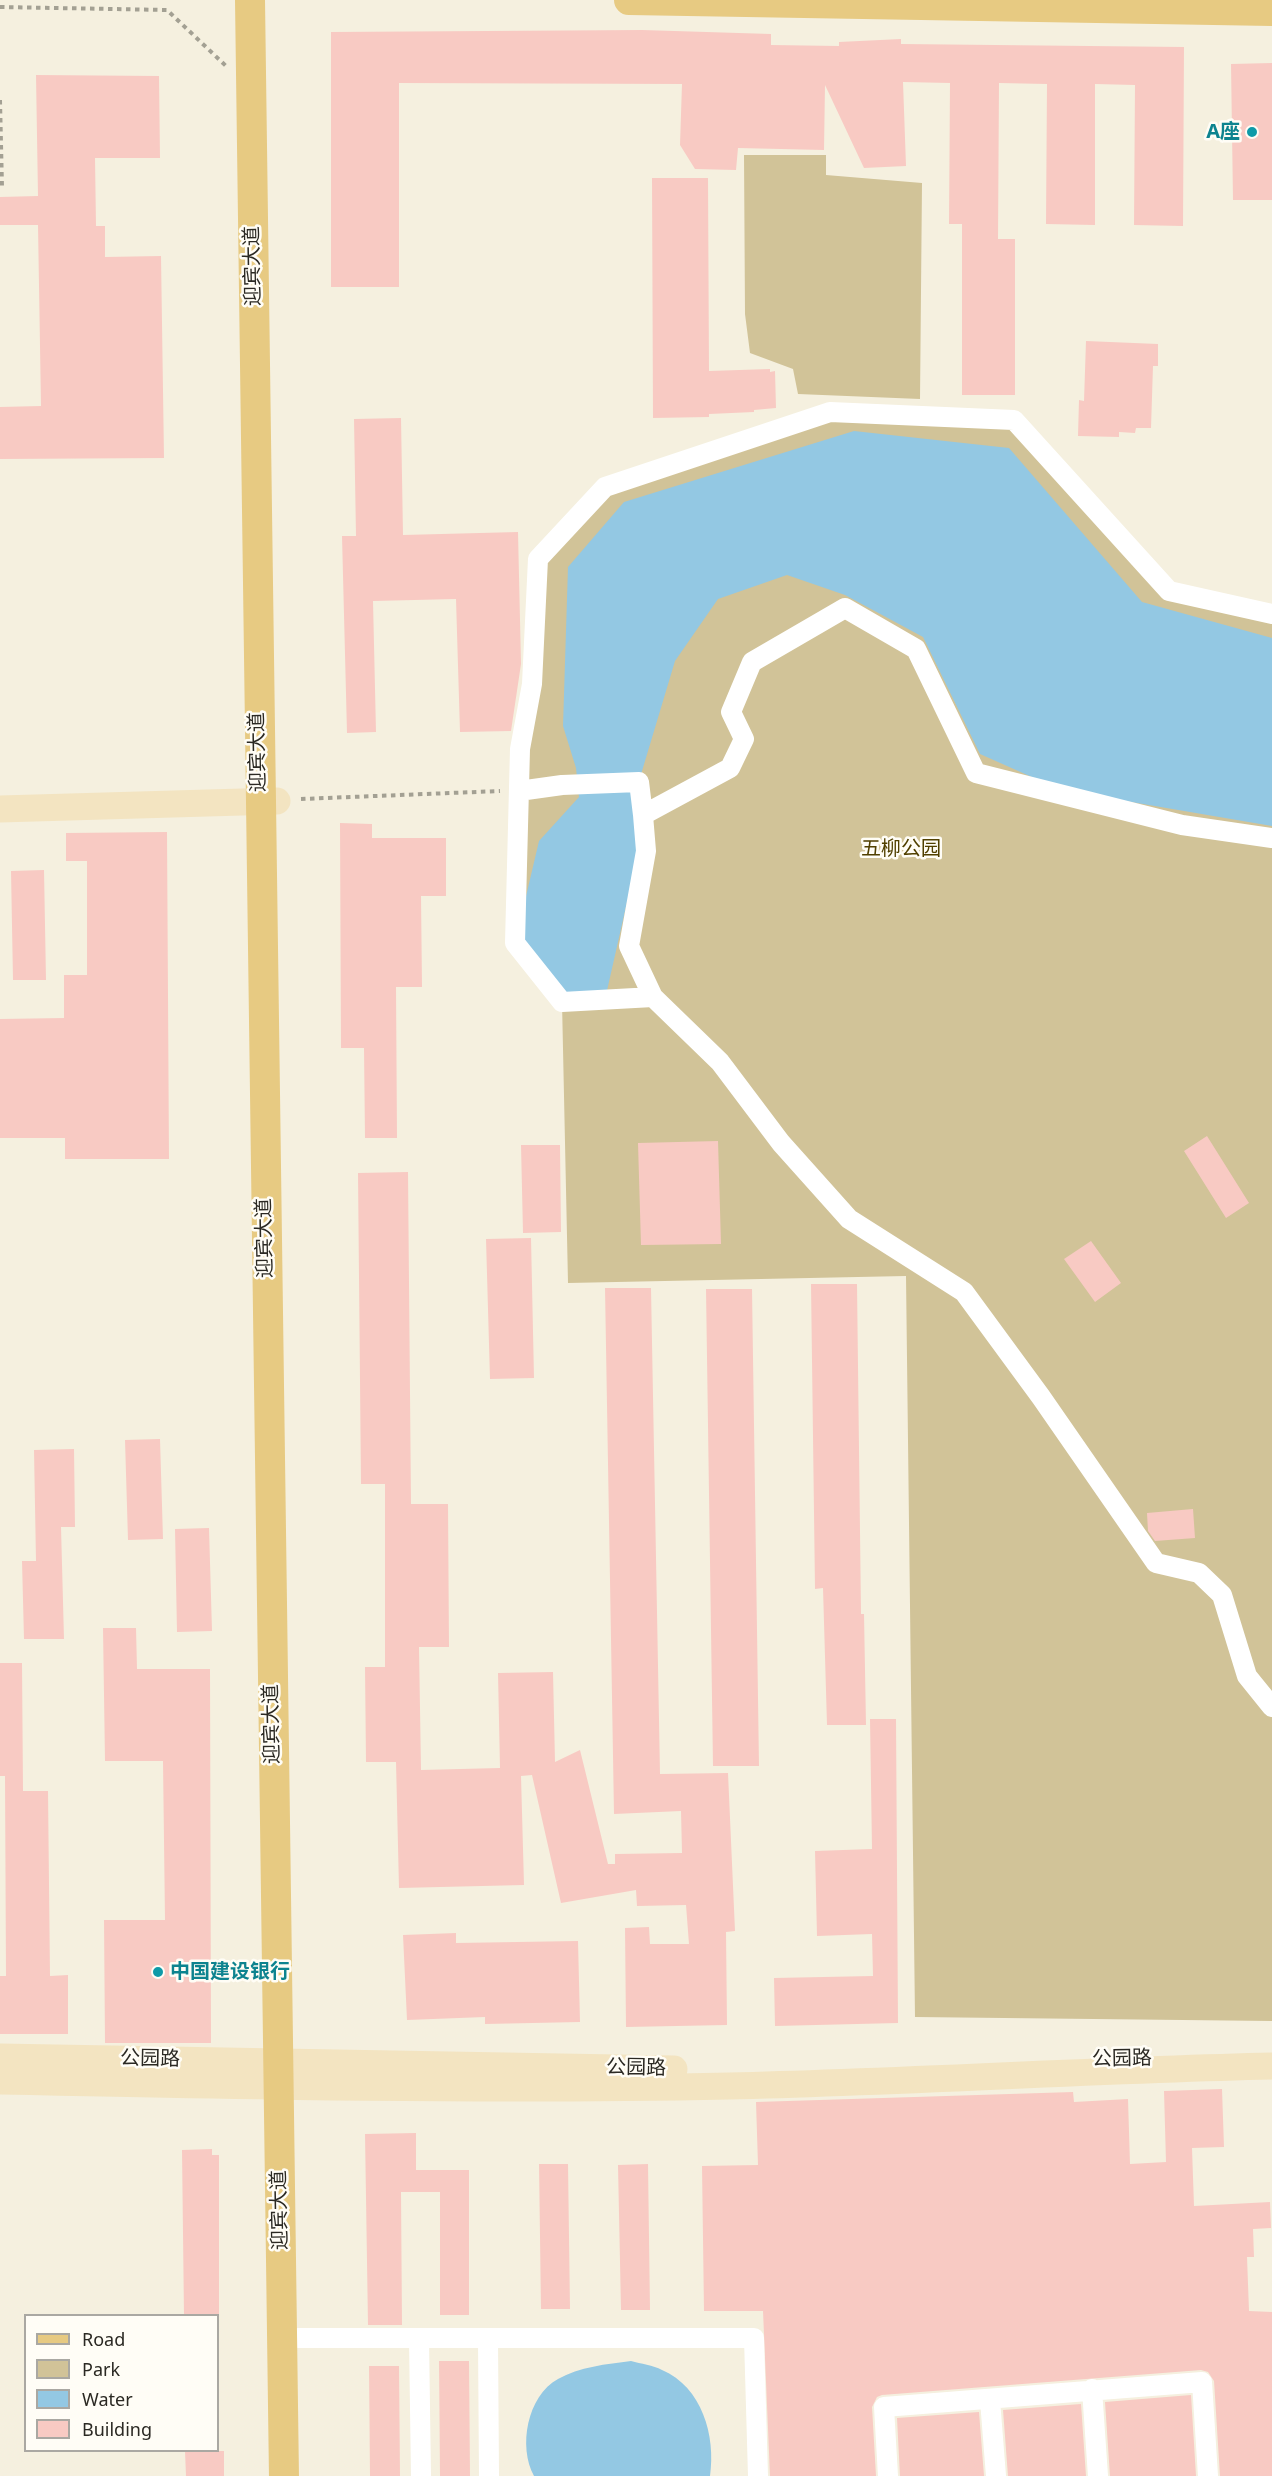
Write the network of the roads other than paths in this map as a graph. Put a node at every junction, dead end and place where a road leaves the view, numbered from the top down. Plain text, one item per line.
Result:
1 (250, 0) edge
2 (268, 0) edge
3 (629, 0) edge
4 (1272, 11) edge
5 (1272, 614) edge
6 (519, 791) junction
7 (268, 801) junction
8 (0, 808) edge
9 (643, 815) junction
10 (1272, 838) edge
11 (653, 997) junction
12 (1272, 1707) edge
13 (1272, 2056) edge
14 (0, 2057) edge
15 (1272, 2066) edge
16 (286, 2075) junction
17 (0, 2081) edge
18 (298, 2338) junction
19 (419, 2339) junction
20 (488, 2339) junction
21 (1092, 2389) junction
22 (990, 2400) junction
23 (284, 2476) edge
24 (301, 2476) edge
25 (421, 2476) edge
26 (489, 2476) edge
27 (759, 2476) edge
28 (888, 2476) edge
29 (996, 2476) edge
30 (1098, 2476) edge
31 (1208, 2476) edge

1 - 7 main road, 迎宾大道
2 - 7 main road, 迎宾大道
3 - 4 main road
5 - 6 street
6 - 9 street
6 - 11 street
7 - 8 street
7 - 16 main road, 迎宾大道
9 - 10 street
9 - 11 street
11 - 12 street
13 - 16 street, 公园路
14 - 16 street, 公园路
15 - 16 street
16 - 17 street
16 - 18 main road, 迎宾大道
16 - 23 main road, 迎宾大道
18 - 19 street
18 - 24 main road, 迎宾大道
19 - 20 street
19 - 25 street
20 - 26 street
20 - 27 street
21 - 22 street
21 - 30 street
21 - 31 street
22 - 28 street
22 - 29 street

